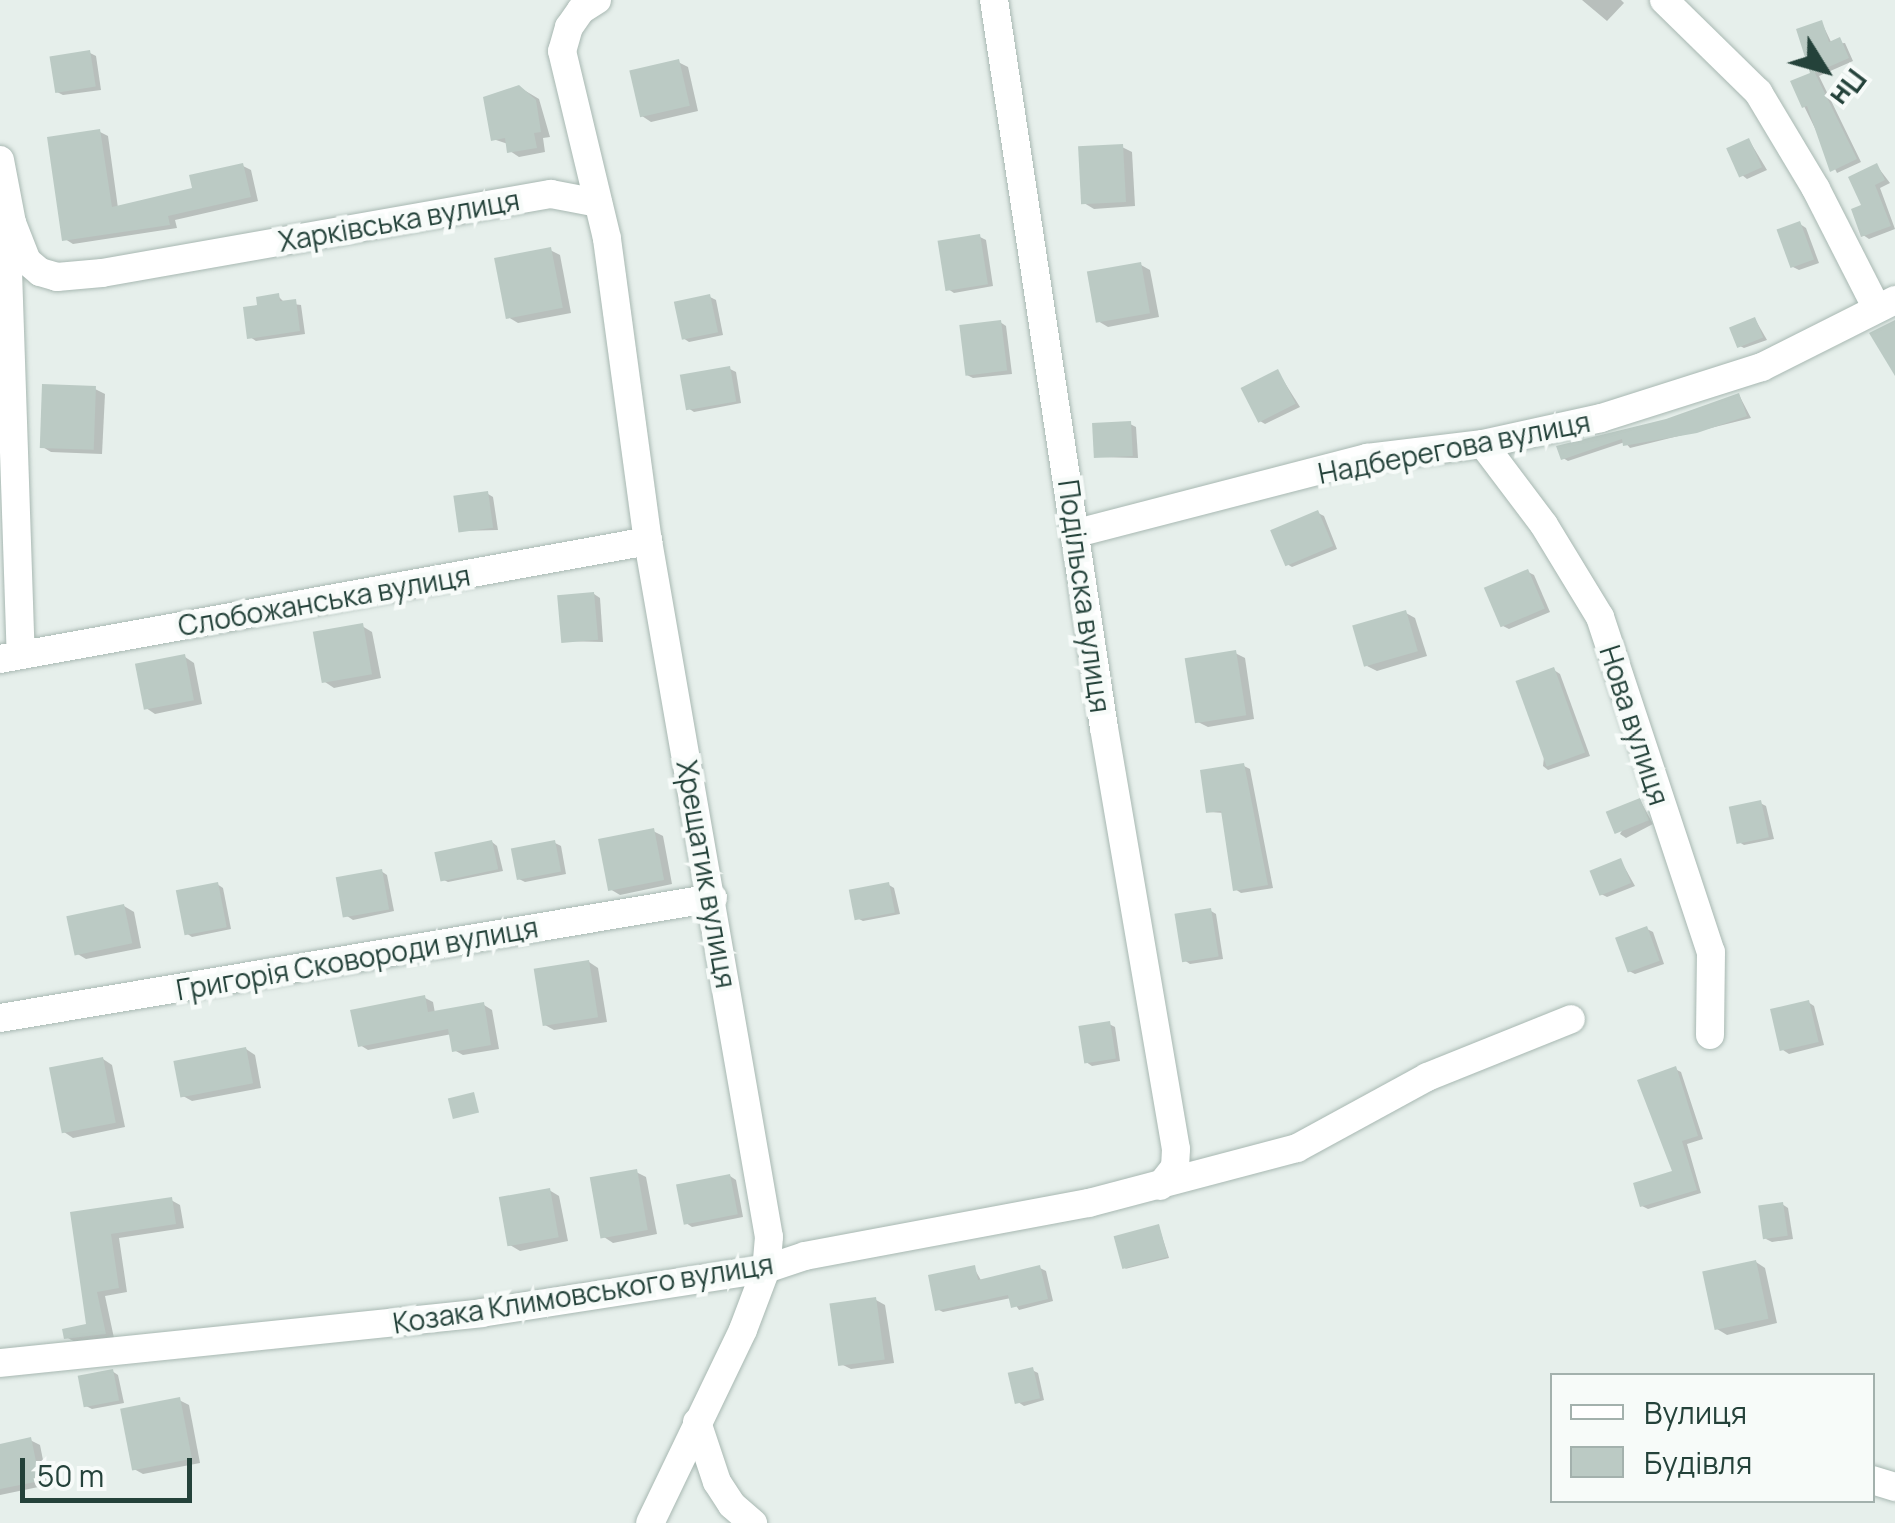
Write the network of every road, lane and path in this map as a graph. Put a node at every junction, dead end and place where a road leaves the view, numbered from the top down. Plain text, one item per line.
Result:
1 (597, 0) edge
2 (994, 0) edge
3 (1664, 0) edge
4 (0, 160) edge
5 (598, 202) junction
6 (12, 223) junction
7 (1885, 304) edge
8 (1483, 444) junction
9 (1077, 534) junction
10 (648, 542) junction
11 (11, 657) edge
12 (713, 898) junction
13 (0, 1018) edge
14 (1571, 1019) dead end
15 (1710, 1035) dead end
16 (1160, 1186) junction
17 (766, 1269) junction
18 (0, 1363) edge
19 (697, 1422) junction
20 (650, 1523) edge
21 (754, 1523) edge

1 - 5 street
2 - 9 street, Подільска вулиця
3 - 7 street, Надберегова вулиця
4 - 6 street
5 - 6 street, Харківська вулиця
5 - 10 street, Хрещатик вулиця
6 - 11 street
7 - 8 street, Надберегова вулиця
8 - 9 street, Надберегова вулиця
8 - 15 street, Нова вулиця
9 - 16 street, Подільска вулиця
10 - 11 street, Слобожанська вулиця
10 - 12 street, Хрещатик вулиця
12 - 13 street, Григорія Сковороди вулиця
12 - 17 street, Хрещатик вулиця
14 - 16 street
16 - 17 street, Козака Климовського вулиця
17 - 18 street, Козака Климовського вулиця
17 - 19 street, Хрещатик вулиця
19 - 20 street, Хрещатик вулиця
19 - 21 street

